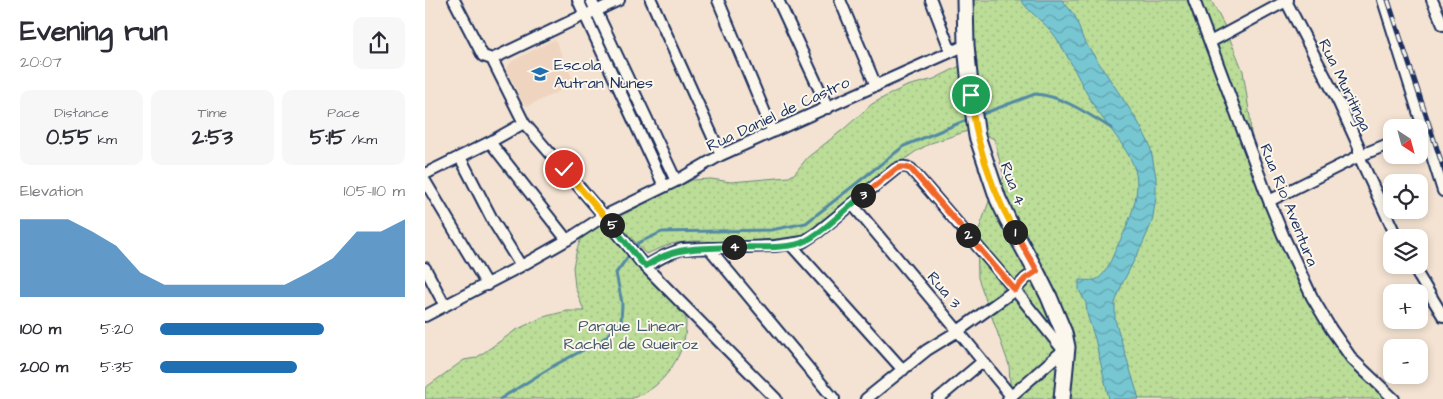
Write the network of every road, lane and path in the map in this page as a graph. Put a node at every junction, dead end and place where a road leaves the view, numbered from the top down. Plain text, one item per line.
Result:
1 (454, 0) edge
2 (578, 0) edge
3 (591, 0) edge
4 (619, 0) edge
5 (651, 0) edge
6 (718, 0) edge
7 (778, 0) edge
8 (840, 0) edge
9 (931, 0) edge
10 (965, 0) edge
11 (1194, 0) edge
12 (1383, 0) edge
13 (1433, 0) edge
14 (1283, 1) edge
15 (596, 11) junction
16 (584, 15) junction
17 (1443, 25) edge
18 (1209, 42) junction
19 (966, 45) junction
20 (951, 52) junction
21 (492, 60) junction
22 (876, 86) junction
23 (827, 108) junction
24 (1418, 119) edge
25 (523, 123) junction
26 (773, 132) junction
27 (490, 142) junction
28 (1383, 146) edge
29 (1428, 149) edge
30 (721, 155) junction
31 (1359, 156) junction
32 (460, 158) junction
33 (425, 174) edge
34 (425, 181) edge
35 (675, 181) junction
36 (664, 186) junction
37 (1443, 191) edge
38 (1269, 201) junction
39 (852, 204) junction
40 (604, 216) junction
41 (1393, 229) edge
42 (567, 240) junction
43 (791, 245) junction
44 (709, 248) junction
45 (644, 264) junction
46 (521, 266) junction
47 (425, 268) edge
48 (1037, 271) junction
49 (1417, 274) edge
50 (487, 284) junction
51 (1015, 290) junction
52 (445, 306) junction
53 (425, 316) edge
54 (1443, 316) edge
55 (958, 331) junction
56 (1065, 349) junction
57 (982, 362) junction
58 (903, 370) junction
59 (1010, 398) edge
60 (776, 399) edge
61 (834, 399) edge
62 (866, 399) edge
63 (938, 399) edge
64 (1062, 399) edge
65 (1394, 399) edge

1 - 21 street
2 - 16 street
3 - 15 street
4 - 15 street
5 - 30 street
6 - 26 street
7 - 23 street
8 - 22 street
9 - 20 street
10 - 19 main road, Rua 4
11 - 18 street, Rua Rio Aventura
12 - 24 street
13 - 17 street
14 - 18 street
14 - 31 street, Rua Muritinga
15 - 16 street
15 - 35 street
16 - 21 street
16 - 36 street
18 - 38 street, Rua Rio Aventura
19 - 20 street, Rua Daniel de Castro
19 - 48 main road, Rua 4
20 - 22 street, Rua Daniel de Castro
21 - 25 street
22 - 23 street, Rua Daniel de Castro
23 - 26 street, Rua Daniel de Castro
25 - 27 street
25 - 40 street
26 - 30 street, Rua Daniel de Castro
27 - 32 street
27 - 42 street
28 - 31 street
29 - 37 street
30 - 35 street, Rua Daniel de Castro
31 - 38 street
31 - 41 street, Rua Muritinga
32 - 33 street
32 - 46 street
34 - 50 street
35 - 36 street, Rua Daniel de Castro
36 - 40 street, Rua Daniel de Castro
38 - 65 street, Rua Rio Aventura
39 - 43 street
39 - 51 street
39 - 55 street, Rua 3
40 - 42 street, Rua Daniel de Castro
40 - 45 street
42 - 46 street, Rua Daniel de Castro
43 - 44 street
43 - 58 street
44 - 45 street
44 - 61 street
45 - 60 street
46 - 50 street, Rua Daniel de Castro
47 - 52 street
48 - 51 street
48 - 56 main road, Rua 4
49 - 54 street
50 - 52 street, Rua Daniel de Castro
51 - 55 street
51 - 56 street
52 - 53 street, Rua Daniel de Castro
55 - 57 street, Rua 3
55 - 58 street
56 - 59 street
56 - 64 main road, Rua 4
57 - 59 street, Rua 3
57 - 63 street
58 - 62 street

